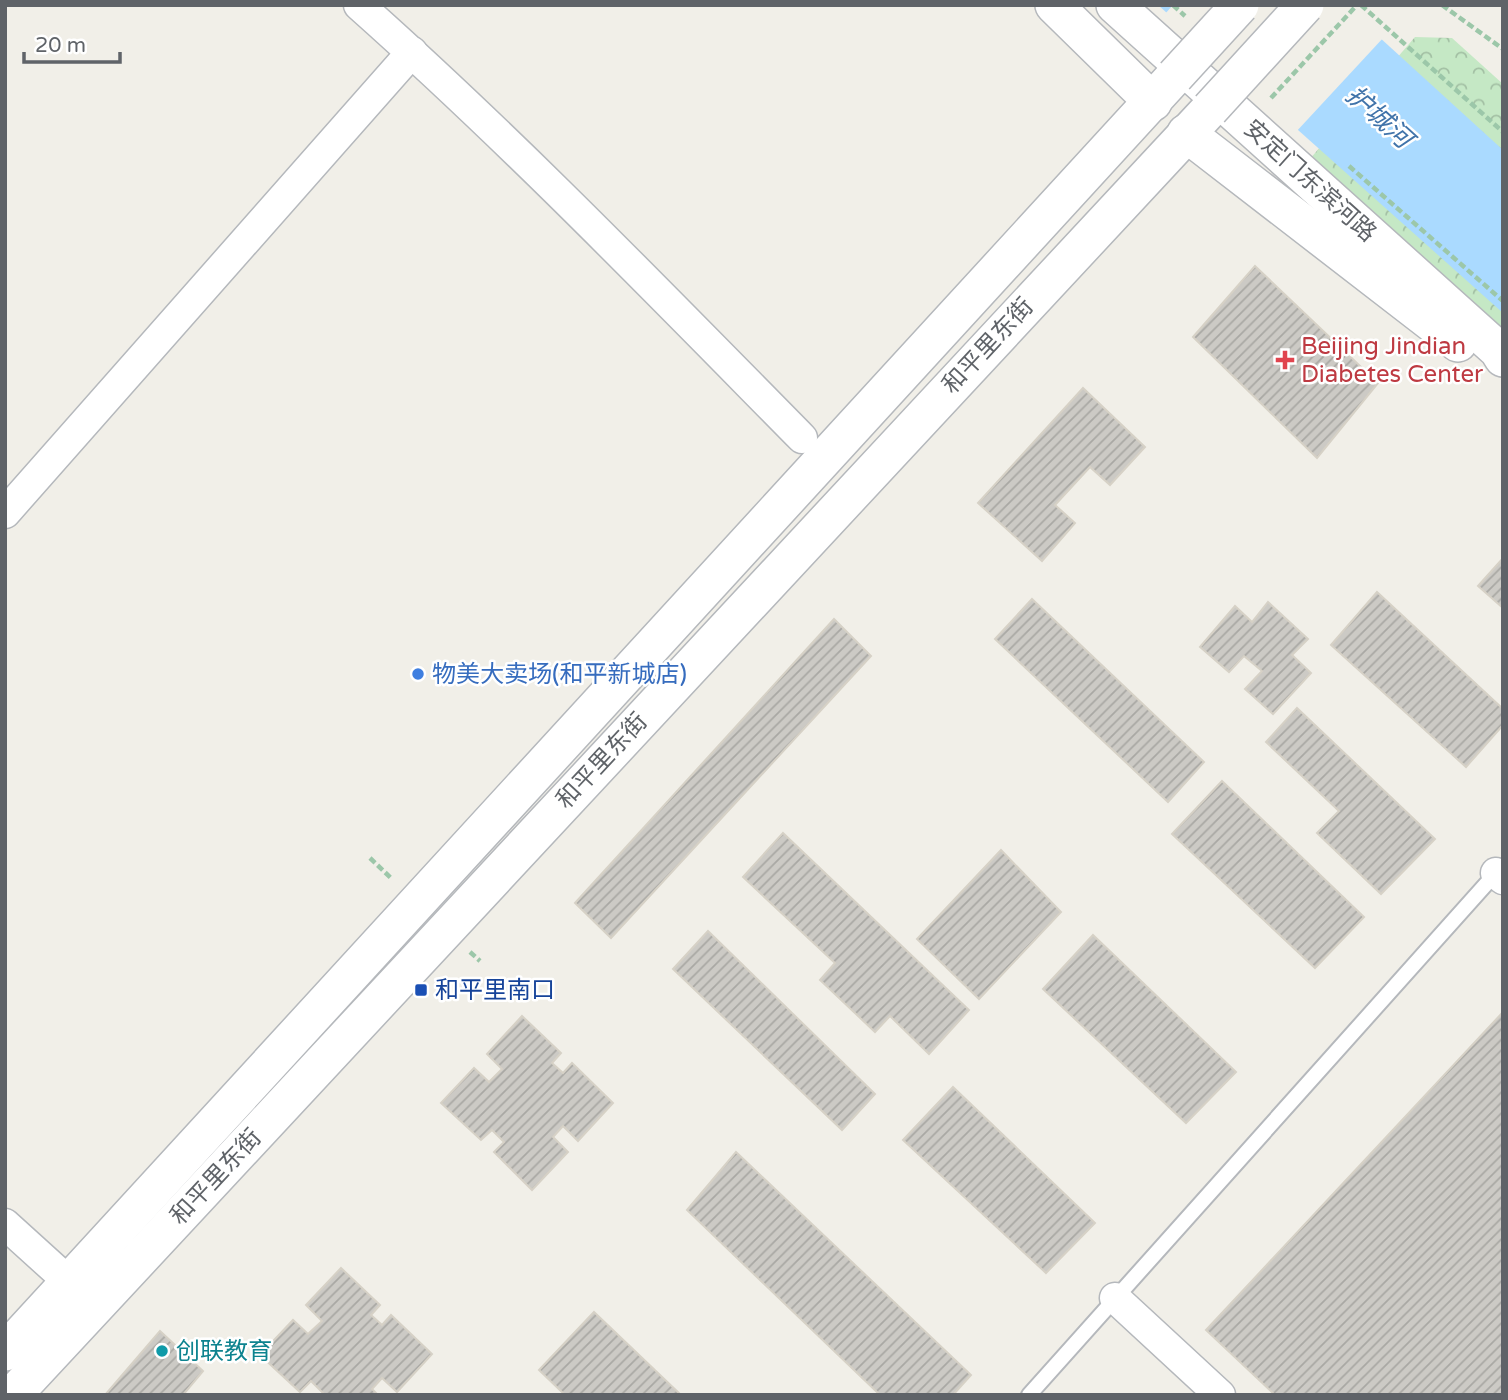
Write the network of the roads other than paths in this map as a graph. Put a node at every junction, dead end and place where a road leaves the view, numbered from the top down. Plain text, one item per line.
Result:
1 (359, 5) edge
2 (1054, 5) edge
3 (1115, 5) edge
4 (1240, 5) edge
5 (1305, 5) edge
6 (412, 52) junction
7 (1164, 89) junction
8 (1198, 121) junction
9 (1503, 358) edge
10 (1503, 377) edge
11 (802, 438) dead end
12 (5, 513) edge
13 (1499, 876) edge
14 (5, 1224) edge
15 (69, 1282) junction
16 (1115, 1298) junction
17 (5, 1352) edge
18 (13, 1395) edge
19 (1028, 1395) edge
20 (1220, 1395) edge

1 - 6 street
2 - 7 street
3 - 9 street, 安定门东滨河路
4 - 7 street, 和平里东街, bridge
5 - 8 street, 和平里东街, bridge
6 - 11 street
6 - 12 street
7 - 15 street, 和平里东街
8 - 10 street
8 - 18 street, 和平里东街
13 - 16 lane
14 - 15 street
15 - 17 street, 和平里东街
16 - 19 lane
16 - 20 street

